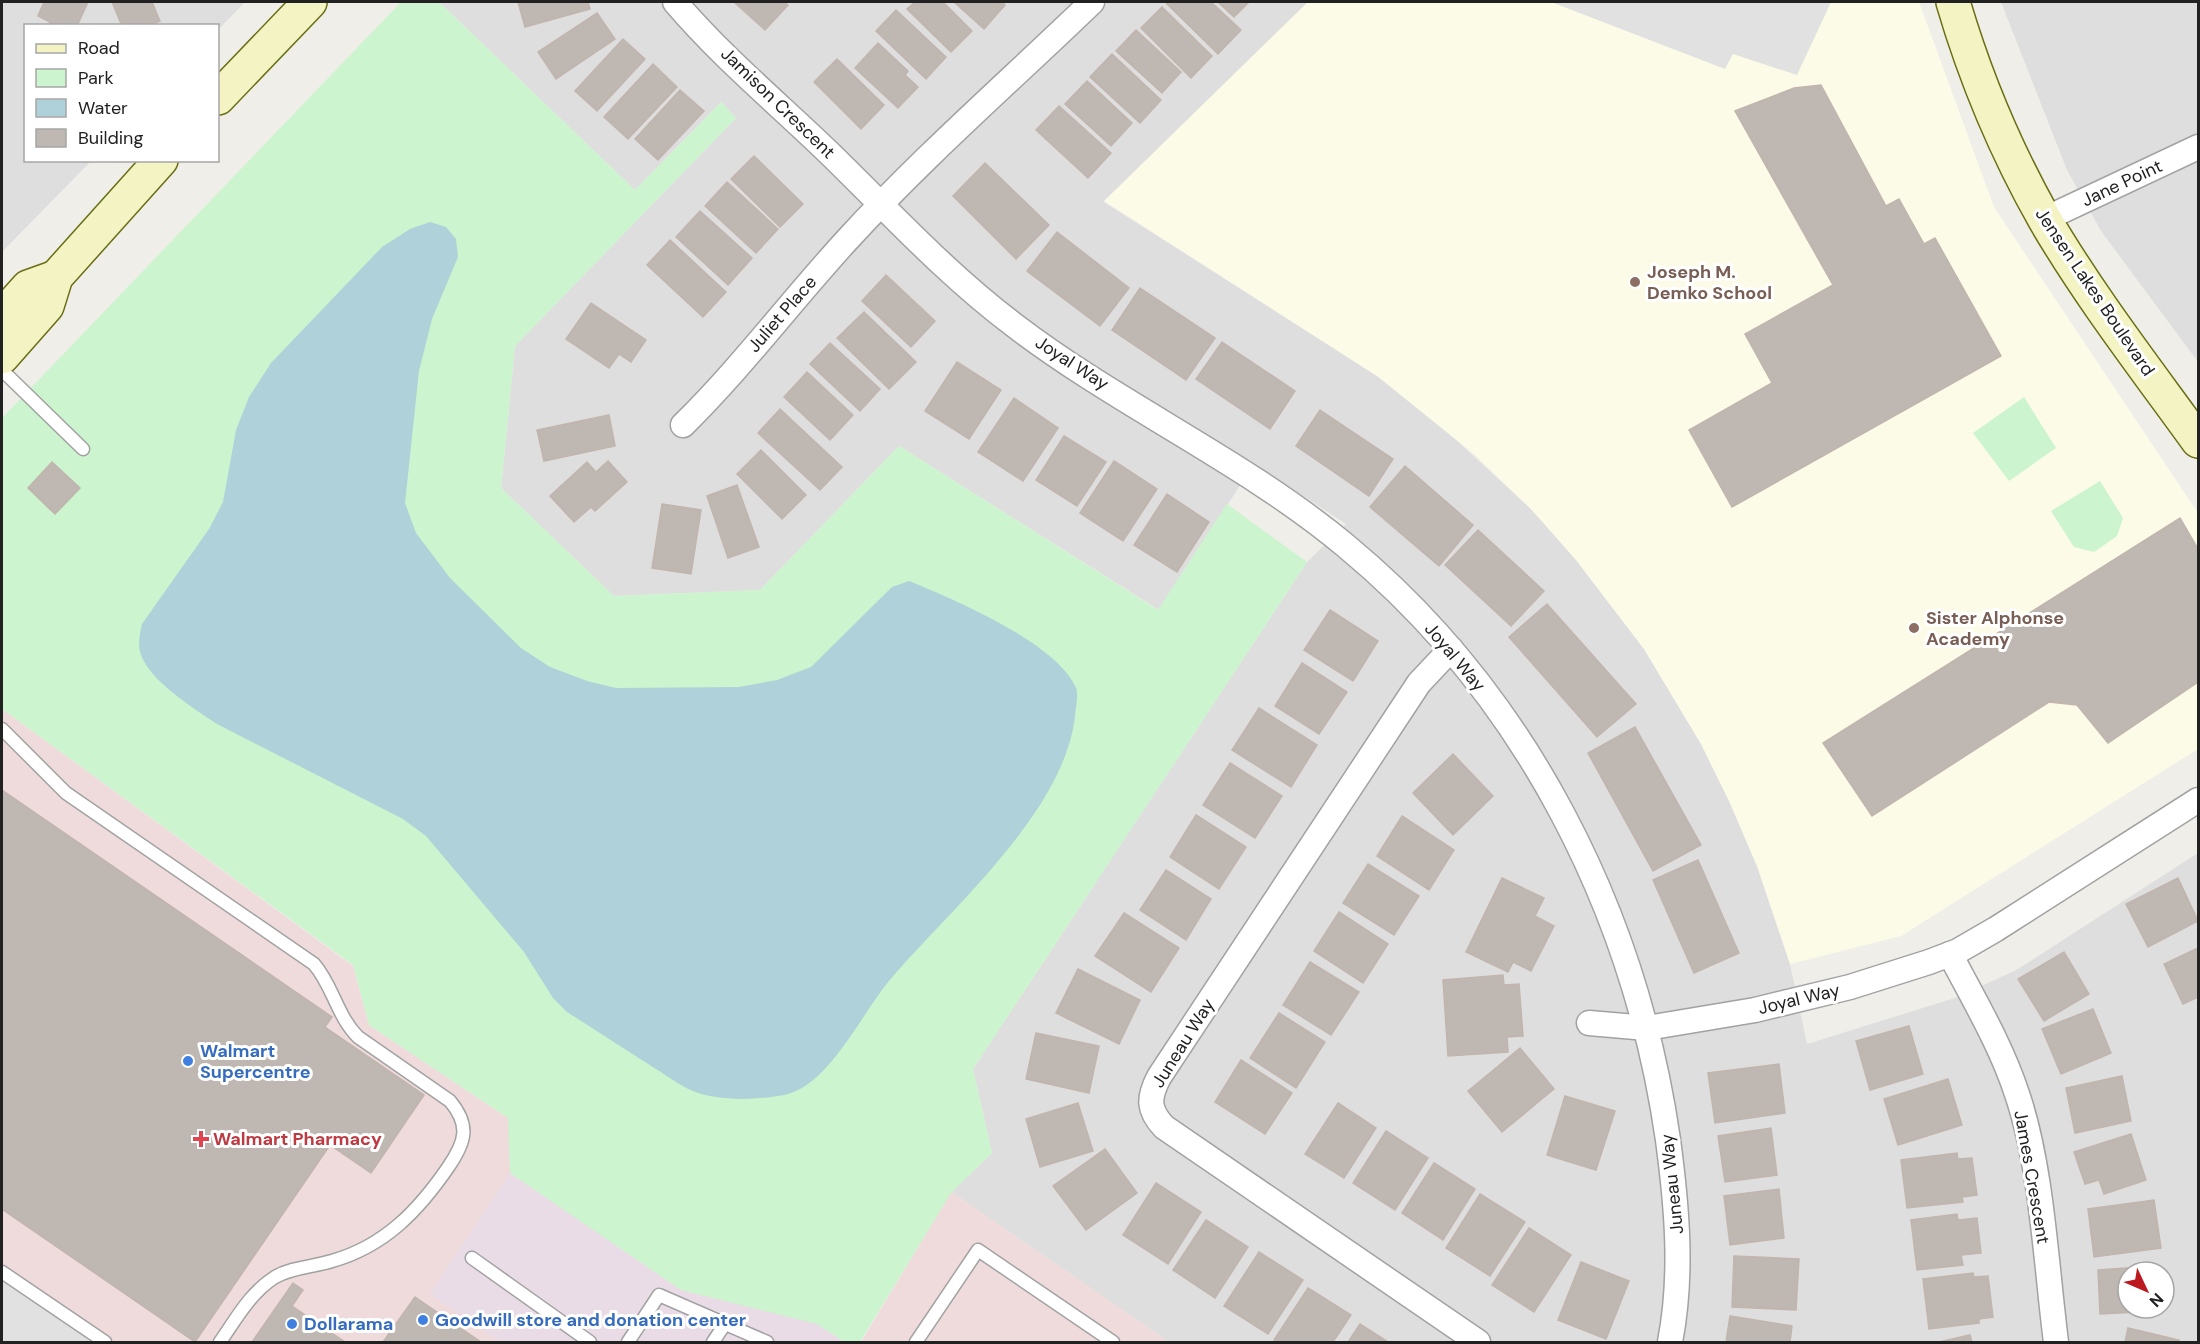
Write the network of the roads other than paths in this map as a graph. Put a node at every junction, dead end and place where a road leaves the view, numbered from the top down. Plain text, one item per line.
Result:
1 (310, 2) edge
2 (675, 2) edge
3 (1092, 2) edge
4 (1953, 2) edge
5 (219, 96) edge
6 (2199, 147) edge
7 (159, 162) edge
8 (882, 204) junction
9 (2045, 219) junction
10 (56, 278) junction
11 (2, 316) edge
12 (2, 357) edge
13 (2, 370) edge
14 (683, 425) dead end
15 (2199, 441) edge
16 (83, 449) dead end
17 (1451, 649) junction
18 (2, 729) edge
19 (2199, 800) edge
20 (1950, 954) junction
21 (1589, 1023) dead end
22 (1647, 1028) junction
23 (472, 1258) dead end
24 (2, 1272) edge
25 (725, 1324) junction
26 (105, 1342) edge
27 (220, 1342) edge
28 (590, 1342) edge
29 (628, 1342) edge
30 (713, 1342) edge
31 (767, 1342) edge
32 (916, 1342) edge
33 (1113, 1342) edge
34 (1478, 1342) edge
35 (1670, 1342) edge
36 (2056, 1342) edge

1 - 5 street
2 - 8 street, Jamison Crescent
3 - 8 street
4 - 9 street, Jensen Lakes Boulevard
6 - 9 street, Jane Point
7 - 10 street
8 - 14 street, Juliet Place
8 - 17 street, Joyal Way
9 - 15 street, Jensen Lakes Boulevard
10 - 11 street
10 - 12 street
13 - 16 lane
17 - 22 street, Joyal Way
17 - 34 street, Juneau Way
18 - 27 lane
19 - 20 street, Joyal Way
20 - 22 street, Joyal Way
20 - 36 street, James Crescent
21 - 22 street
22 - 35 street, Juneau Way
23 - 28 lane
24 - 26 lane
25 - 29 lane
25 - 30 lane
25 - 31 lane
32 - 33 lane

